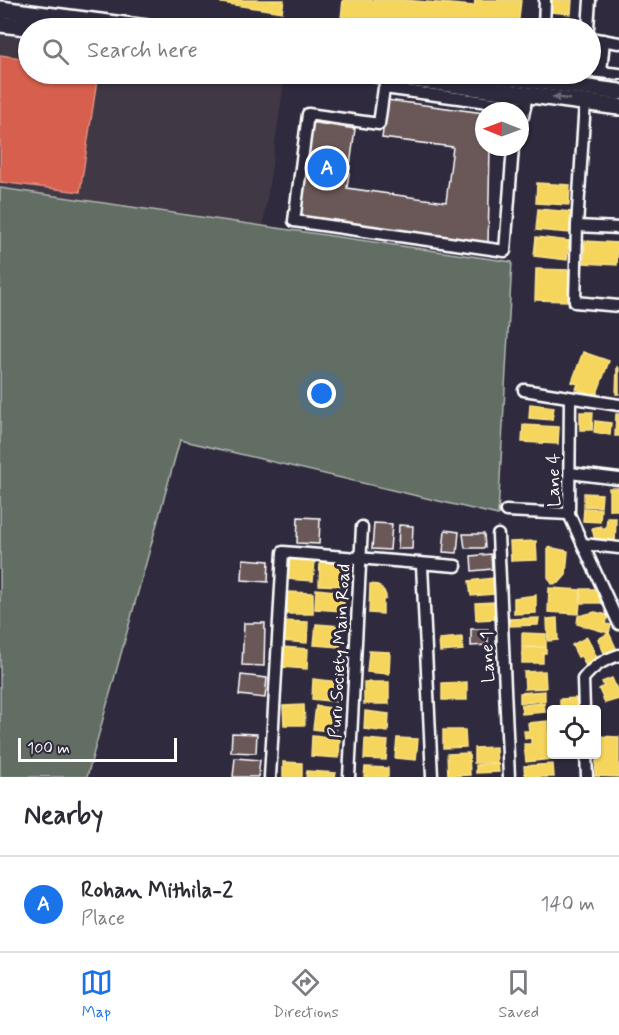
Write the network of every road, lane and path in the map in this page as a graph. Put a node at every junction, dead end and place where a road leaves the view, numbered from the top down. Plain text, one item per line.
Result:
1 (545, 0) edge
2 (590, 0) edge
3 (0, 9) edge
4 (70, 18) edge
5 (544, 18) edge
6 (589, 18) edge
7 (0, 24) edge
8 (18, 26) edge
9 (601, 40) edge
10 (604, 40) junction
11 (619, 43) edge
12 (601, 52) edge
13 (601, 72) edge
14 (619, 74) edge
15 (434, 84) edge
16 (559, 84) edge
17 (619, 92) edge
18 (526, 100) junction
19 (585, 102) junction
20 (619, 107) edge
21 (512, 156) edge
22 (577, 226) junction
23 (619, 228) edge
24 (619, 306) edge
25 (524, 390) dead end
26 (570, 398) junction
27 (619, 405) edge
28 (570, 473) junction
29 (619, 479) edge
30 (506, 512) dead end
31 (569, 514) junction
32 (362, 527) dead end
33 (498, 535) dead end
34 (583, 544) junction
35 (619, 548) edge
36 (361, 559) junction
37 (422, 564) junction
38 (456, 566) dead end
39 (619, 624) edge
40 (619, 655) edge
41 (584, 705) edge
42 (586, 759) edge
43 (270, 777) edge
44 (349, 777) edge
45 (432, 777) edge
46 (509, 777) edge
47 (587, 777) edge

1 - 5 street
2 - 6 street
3 - 4 main road
7 - 8 main road
9 - 10 street
10 - 11 street
10 - 12 street
13 - 14 street
15 - 18 main road
16 - 17 main road
19 -> 18 main road
18 - 21 street
19 - 20 main road
19 - 22 street
22 - 23 street
22 - 24 street
25 - 26 street
26 - 27 street
26 - 28 street, Lane 4
28 - 29 street
28 - 31 street, Lane 4
30 - 31 street
31 - 34 street, Lane 4
32 - 36 street, Puru Society Main Road
33 - 46 street, Lane 1
34 - 35 street
34 - 39 street, Lane 4
36 - 37 street
36 - 43 street
36 - 44 street, Puru Society Main Road
37 - 38 street
37 - 45 street
40 - 41 street
42 - 47 street

